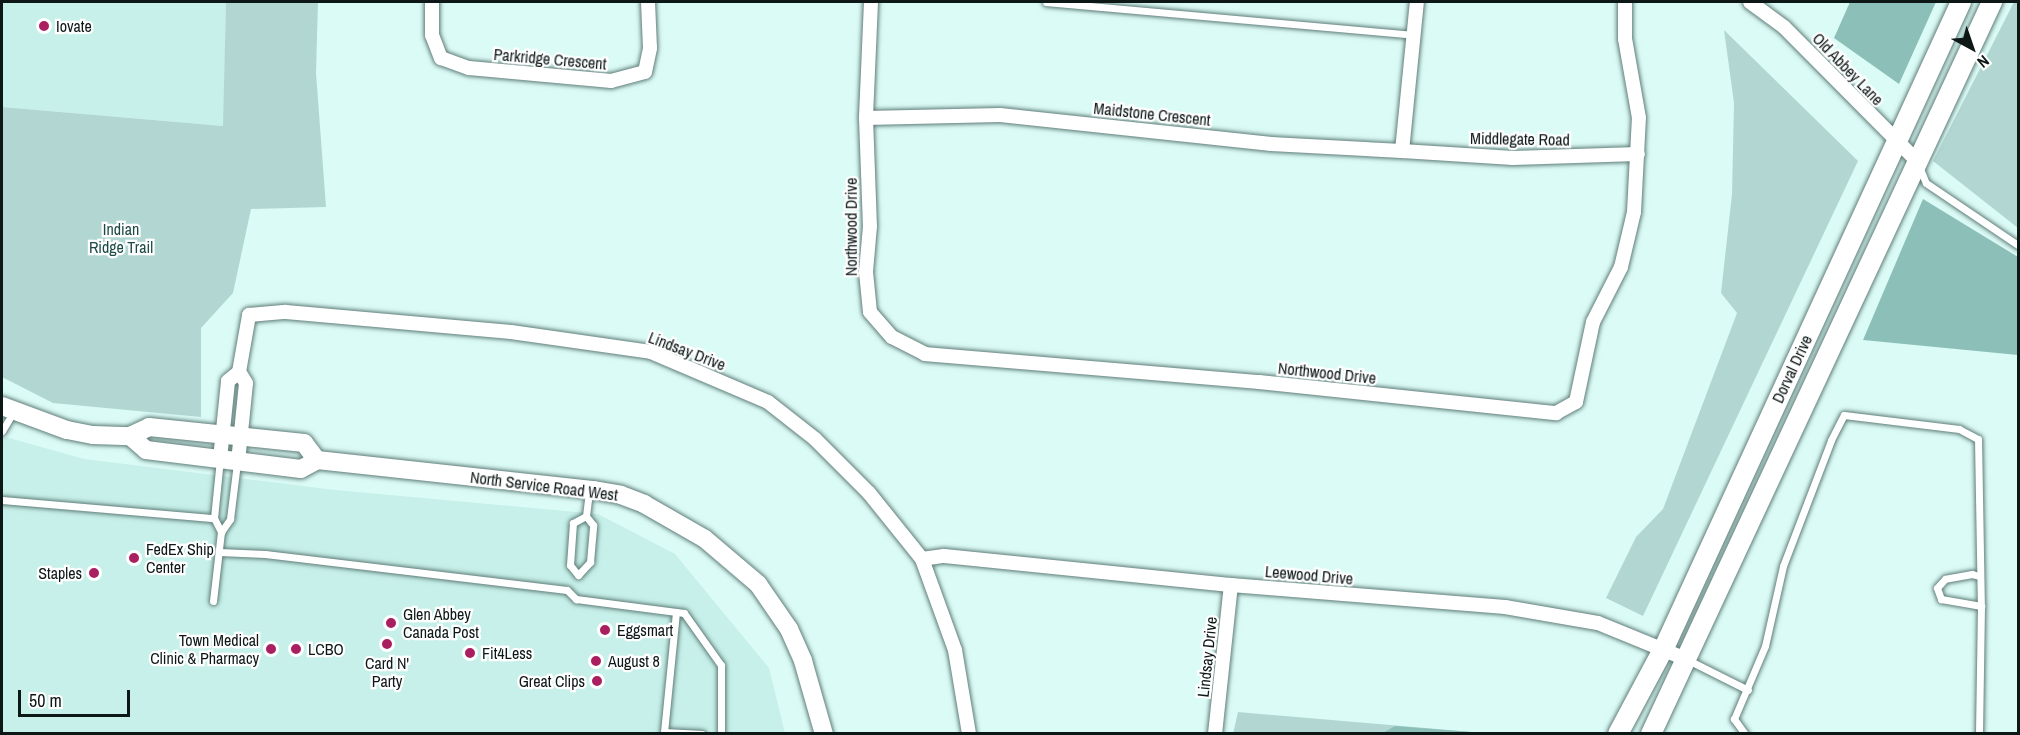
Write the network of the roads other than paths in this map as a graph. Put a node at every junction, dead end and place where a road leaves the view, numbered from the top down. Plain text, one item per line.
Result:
1 (432, 2) edge
2 (648, 2) edge
3 (871, 2) edge
4 (1046, 2) edge
5 (1417, 2) edge
6 (1625, 2) edge
7 (1750, 2) edge
8 (1961, 2) edge
9 (1992, 2) edge
10 (1414, 35) junction
11 (866, 118) junction
12 (1897, 141) junction
13 (1402, 151) junction
14 (1638, 154) junction
15 (1918, 163) junction
16 (2019, 245) edge
17 (8, 408) edge
18 (2, 431) edge
19 (130, 436) junction
20 (232, 436) junction
21 (229, 460) junction
22 (317, 460) junction
23 (589, 489) junction
24 (2, 500) edge
25 (586, 516) junction
26 (214, 518) junction
27 (221, 532) junction
28 (219, 552) junction
29 (922, 559) junction
30 (1979, 576) junction
31 (1231, 585) junction
32 (213, 601) dead end
33 (1981, 606) junction
34 (676, 612) junction
35 (1664, 648) junction
36 (1686, 659) junction
37 (1748, 690) junction
38 (702, 734) edge
39 (722, 734) edge
40 (824, 734) edge
41 (969, 734) edge
42 (1215, 734) edge
43 (1618, 734) edge
44 (1651, 734) edge
45 (1744, 734) edge
46 (1979, 734) edge

1 - 2 street, Parkridge Crescent
3 - 11 street
4 - 10 lane
5 - 10 street
6 - 14 street, Northwood Drive
7 - 12 street, Old Abbey Lane
8 - 12 main road, Dorval Drive
9 - 15 main road, Dorval Drive
10 - 13 street
11 - 13 street, Maidstone Crescent
11 - 14 street, Northwood Drive
12 - 15 street, Old Abbey Lane
12 - 35 main road, Dorval Drive
13 - 14 street, Middlegate Road
15 - 16 lane
15 - 36 main road, Dorval Drive
17 - 18 lane
17 - 19 street, North Service Road West
19 - 20 street, North Service Road West
19 - 21 street, North Service Road West
20 - 21 street, Lindsay Drive
20 - 22 street, North Service Road West
20 - 29 street, Lindsay Drive
21 - 22 street, North Service Road West
21 - 26 lane
21 - 27 lane
22 - 23 street, North Service Road West
23 - 25 lane
23 - 40 street, North Service Road West
24 - 26 lane
25 - 25 lane
26 - 27 lane
27 - 28 lane
28 - 32 lane
28 - 34 lane
29 - 31 street, Leewood Drive
29 - 41 street, Lindsay Drive
30 - 33 lane
30 - 33 lane
30 - 37 lane
31 - 35 street, Leewood Drive
31 - 42 street, Lindsay Drive
33 - 46 lane
34 - 38 lane
34 - 39 lane
35 - 36 street, Leewood Drive
35 - 43 main road, Dorval Drive
36 - 37 lane
36 - 44 main road, Dorval Drive
37 - 45 lane

